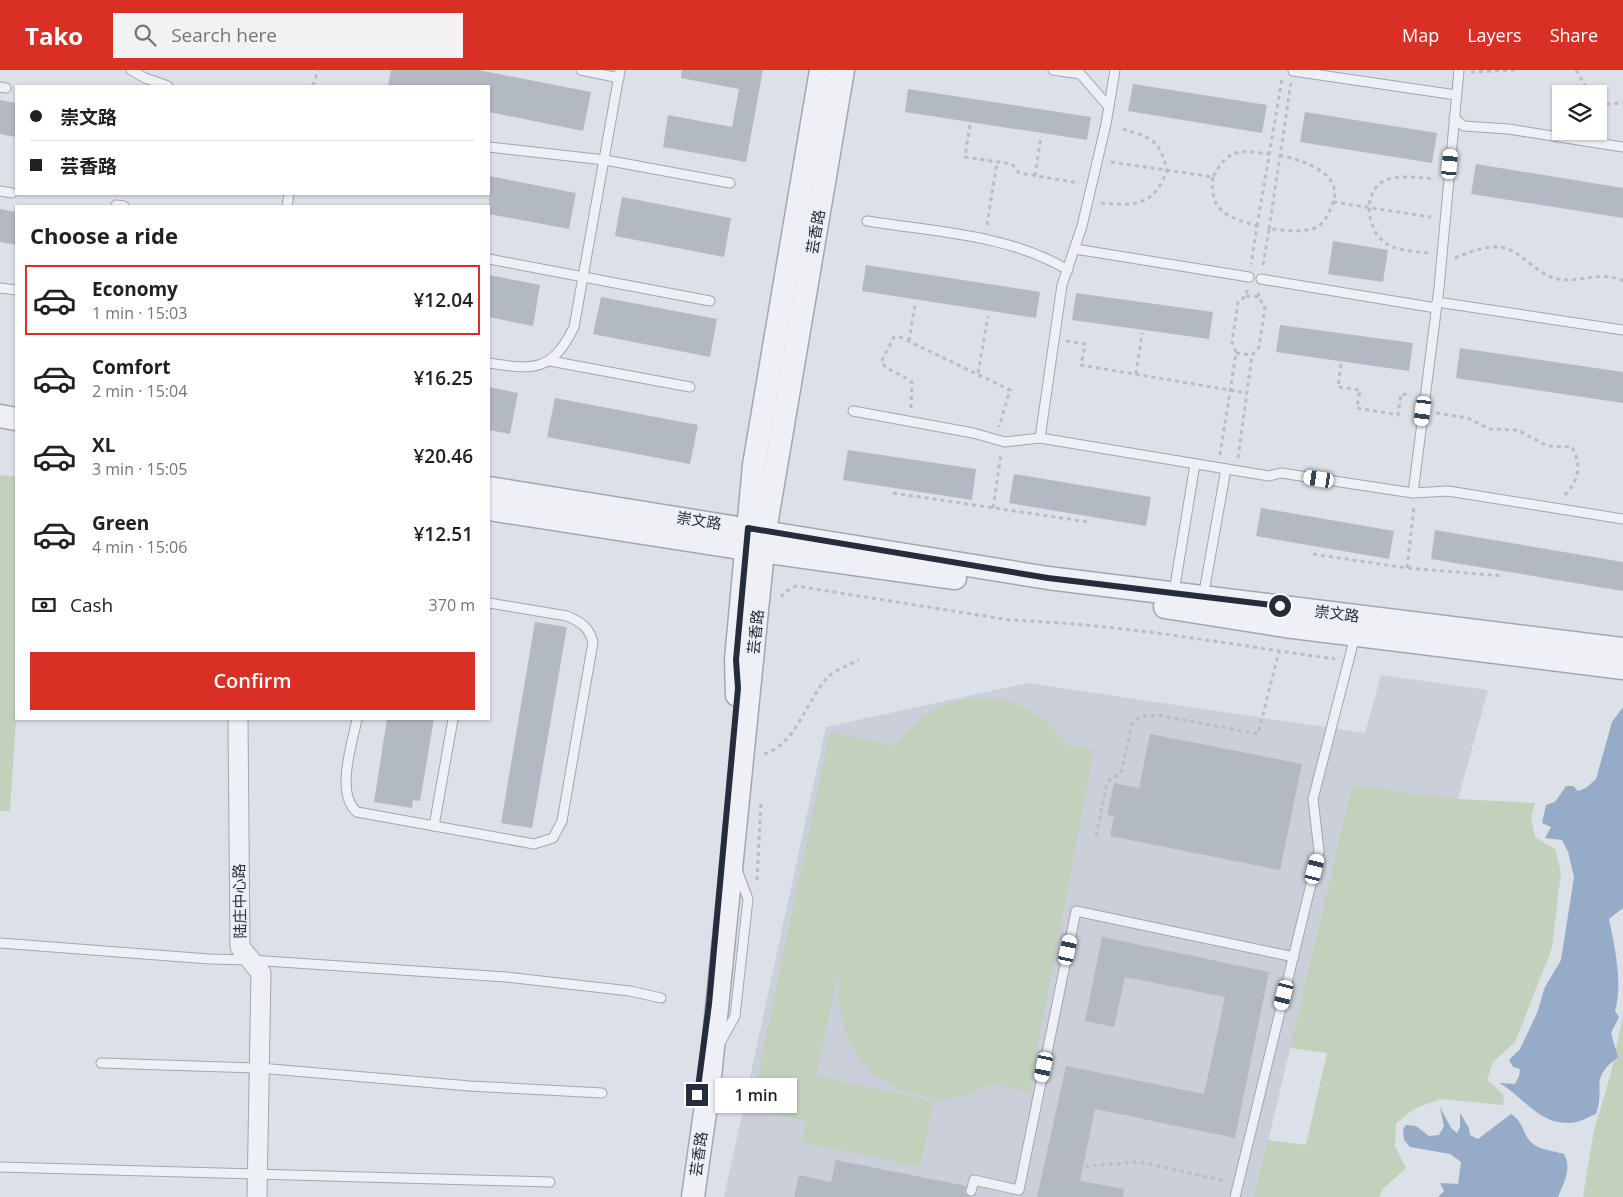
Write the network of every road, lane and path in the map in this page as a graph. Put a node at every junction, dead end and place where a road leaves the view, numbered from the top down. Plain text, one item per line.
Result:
1 (131, 70) edge
2 (318, 70) edge
3 (581, 70) edge
4 (821, 70) edge
5 (843, 70) edge
6 (1053, 70) edge
7 (1115, 70) edge
8 (1517, 70) edge
9 (1576, 70) edge
10 (1288, 71) edge
11 (1079, 72) edge
12 (1459, 72) edge
13 (620, 74) edge
14 (165, 85) edge
15 (313, 85) edge
16 (1585, 85) edge
17 (1456, 95) junction
18 (1607, 102) edge
19 (1623, 103) edge
20 (1109, 107) junction
21 (1454, 118) junction
22 (1106, 124) junction
23 (970, 125) dead end
24 (1040, 136) dead end
25 (490, 147) edge
26 (1623, 147) edge
27 (1269, 154) junction
28 (605, 160) junction
29 (1098, 160) junction
30 (997, 162) junction
31 (1167, 170) junction
32 (1035, 176) junction
33 (1213, 177) junction
34 (1448, 180) junction
35 (730, 183) dead end
36 (1092, 185) junction
37 (0, 191) edge
38 (12, 193) dead end
39 (1088, 202) junction
40 (1333, 202) dead end
41 (1368, 207) junction
42 (1445, 220) junction
43 (867, 221) dead end
44 (1257, 226) junction
45 (1269, 229) dead end
46 (985, 240) junction
47 (1075, 249) junction
48 (490, 258) edge
49 (1441, 259) junction
50 (1068, 270) junction
51 (583, 277) junction
52 (1249, 277) junction
53 (1261, 279) dead end
54 (1623, 281) edge
55 (0, 288) edge
56 (15, 290) edge
57 (1246, 296) junction
58 (1258, 297) dead end
59 (710, 301) dead end
60 (915, 304) dead end
61 (1437, 305) junction
62 (988, 316) dead end
63 (1623, 330) edge
64 (1142, 333) dead end
65 (1054, 339) junction
66 (909, 341) junction
67 (1236, 353) junction
68 (1252, 355) dead end
69 (550, 361) junction
70 (490, 363) edge
71 (1341, 364) dead end
72 (978, 373) junction
73 (1136, 374) junction
74 (690, 387) dead end
75 (1230, 390) junction
76 (1247, 393) dead end
77 (1425, 397) junction
78 (853, 411) dead end
79 (1423, 411) junction
80 (0, 416) edge
81 (15, 419) edge
82 (909, 421) junction
83 (0, 432) edge
84 (15, 434) edge
85 (1040, 438) junction
86 (999, 440) junction
87 (1195, 464) junction
88 (1222, 468) junction
89 (893, 493) dead end
90 (1414, 493) junction
91 (490, 498) edge
92 (993, 508) junction
93 (1553, 508) junction
94 (1623, 519) edge
95 (1089, 522) dead end
96 (756, 540) junction
97 (1313, 554) dead end
98 (1407, 568) junction
99 (1504, 576) dead end
100 (1173, 601) junction
101 (777, 602) dead end
102 (490, 603) edge
103 (1202, 605) junction
104 (1285, 626) junction
105 (1355, 634) junction
106 (1623, 649) edge
107 (1279, 651) junction
108 (859, 660) dead end
109 (1348, 661) junction
110 (1623, 668) edge
111 (238, 720) edge
112 (357, 720) edge
113 (453, 720) edge
114 (765, 745) dead end
115 (764, 754) junction
116 (764, 764) dead end
117 (762, 792) dead end
118 (434, 826) junction
119 (1096, 836) dead end
120 (758, 884) dead end
121 (0, 943) edge
122 (1294, 957) junction
123 (251, 960) junction
124 (661, 998) dead end
125 (101, 1063) dead end
126 (259, 1068) junction
127 (602, 1093) dead end
128 (0, 1167) edge
129 (1061, 1168) dead end
130 (257, 1175) junction
131 (550, 1182) dead end
132 (1238, 1184) junction
133 (971, 1191) dead end
134 (257, 1197) edge
135 (683, 1197) edge
136 (693, 1197) edge
137 (1235, 1197) edge

1 - 14 lane
2 - 15 path
3 - 13 lane
4 - 96 street, 芸香路
5 - 96 street, 芸香路
6 - 11 lane
7 - 20 lane
8 - 12 path
9 - 16 path
10 - 17 lane
10 - 27 path
10 - 45 path
11 - 20 lane
12 - 17 lane
13 - 28 lane
17 - 21 lane
18 - 19 path
20 - 22 lane
21 - 26 lane
21 - 34 lane
22 - 29 lane
22 - 31 path
23 - 30 path
24 - 32 path
25 - 28 lane
27 - 33 path
27 - 44 path
28 - 35 lane
28 - 51 lane
29 - 31 path
29 - 36 lane
30 - 32 path
30 - 46 path
31 - 33 path
31 - 39 path
32 - 36 path
33 - 44 path
34 - 41 path
34 - 42 lane
36 - 39 lane
37 - 38 lane
39 - 47 lane
40 - 41 path
41 - 42 path
41 - 49 path
42 - 49 lane
43 - 46 lane
44 - 52 path
46 - 50 lane
47 - 50 lane
47 - 52 lane
48 - 51 lane
49 - 54 path
49 - 61 lane
50 - 65 lane
51 - 59 lane
51 - 69 lane
52 - 57 path
53 - 61 lane
55 - 56 lane
57 - 58 path
57 - 67 path
60 - 66 path
61 - 63 lane
61 - 77 lane
62 - 72 path
64 - 73 path
65 - 73 path
65 - 85 lane
66 - 72 path
66 - 82 path
67 - 68 path
67 - 75 path
69 - 70 lane
69 - 74 lane
71 - 77 path
72 - 86 path
73 - 75 path
75 - 76 path
75 - 88 path
77 - 79 lane
78 - 82 lane
79 - 90 lane
79 - 93 path
80 - 81 street
82 - 86 lane
83 - 84 street
85 - 86 lane
85 - 87 lane
86 - 92 path
87 - 88 lane
87 - 100 lane
88 - 90 lane
88 - 103 lane
89 - 92 path
90 - 93 lane
90 - 98 path
91 - 96 street, 崇文路
92 - 95 path
93 - 94 lane
96 - 100 street, 崇文路
96 - 135 street, 芸香路
96 - 136 street, 芸香路
97 - 98 path
98 - 99 path
100 - 103 street, 崇文路
101 - 107 path
102 - 118 lane
103 - 104 street, 崇文路
103 - 106 street, 崇文路
104 - 105 street, 崇文路
104 - 107 path
105 - 109 lane
105 - 110 street, 崇文路
107 - 109 path
107 - 119 path
108 - 115 path
109 - 122 lane
111 - 123 street, 陆庄中心路
112 - 118 lane
113 - 118 lane
114 - 115 path
115 - 116 path
117 - 120 path
121 - 123 lane
122 - 132 lane
122 - 133 lane
123 - 124 lane
123 - 126 street, 陆庄中心路
125 - 126 lane
126 - 127 lane
126 - 130 street, 陆庄中心路
128 - 130 lane
129 - 132 path
130 - 131 lane
130 - 134 street, 陆庄中心路
132 - 137 lane

